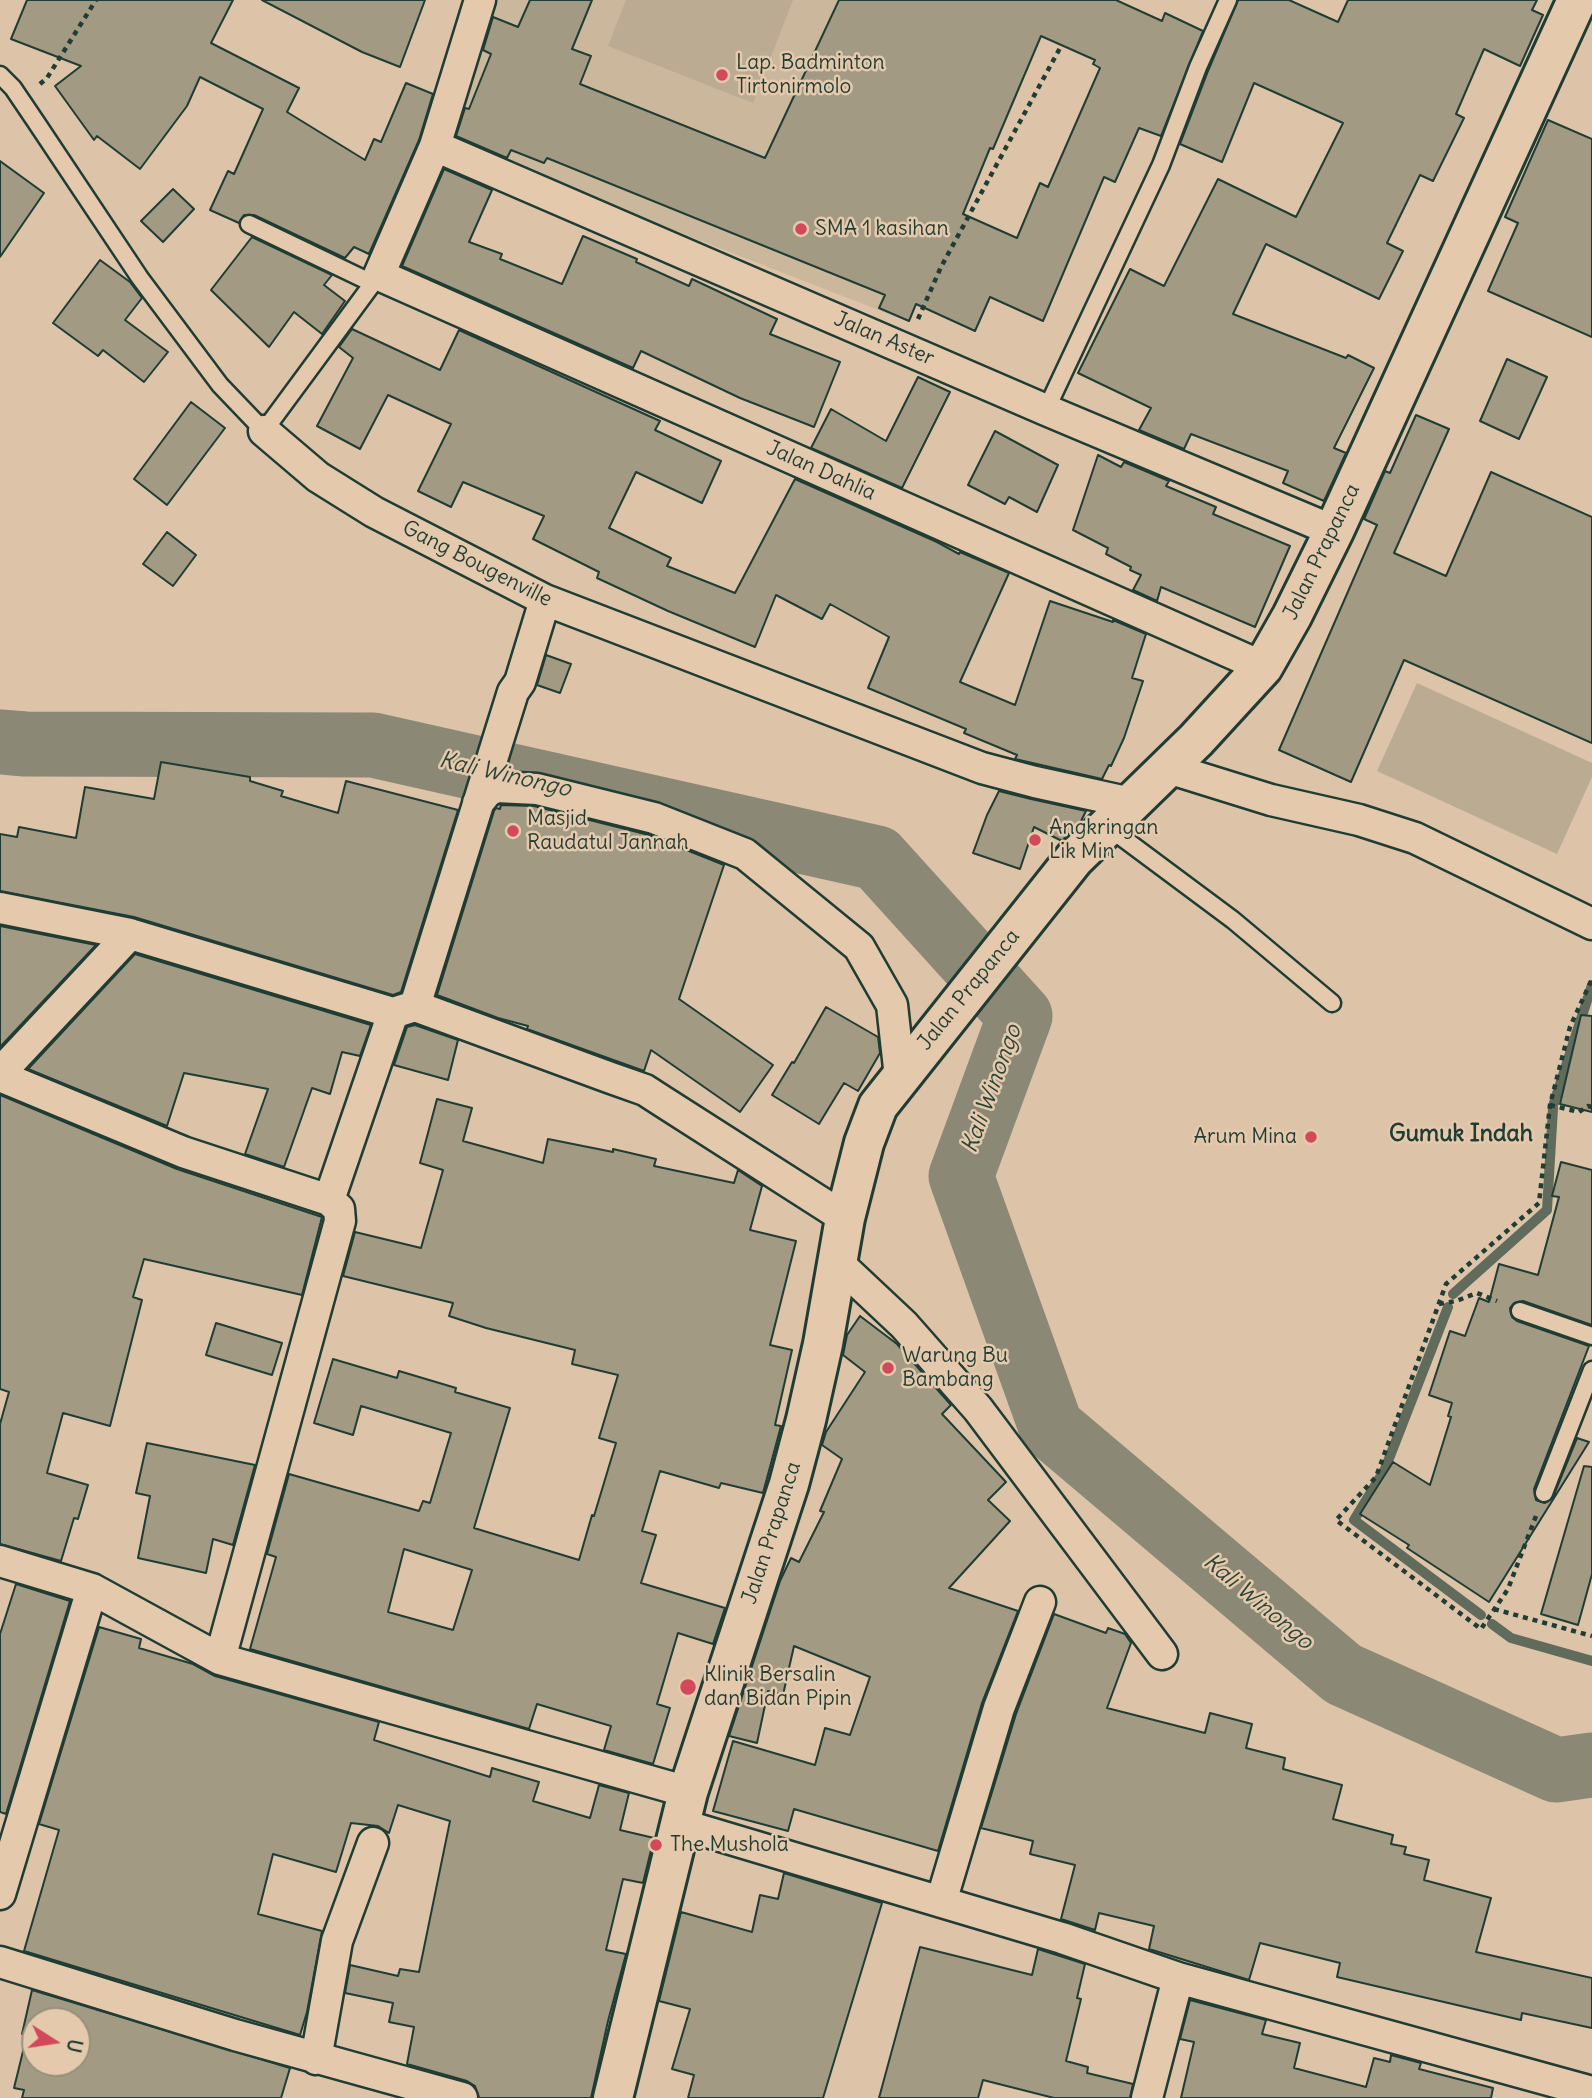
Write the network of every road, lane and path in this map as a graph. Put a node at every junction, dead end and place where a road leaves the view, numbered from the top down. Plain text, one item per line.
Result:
1 (96, 0) edge
2 (480, 0) edge
3 (1228, 0) edge
4 (1577, 0) edge
5 (1060, 48) dead end
6 (0, 75) edge
7 (47, 78) dead end
8 (435, 146) junction
9 (248, 224) dead end
10 (375, 279) junction
11 (905, 348) junction
12 (1046, 410) junction
13 (268, 425) junction
14 (1334, 530) junction
15 (545, 600) junction
16 (1263, 667) junction
17 (1168, 768) junction
18 (480, 796) junction
19 (1119, 815) junction
20 (0, 908) edge
21 (1592, 925) edge
22 (131, 934) junction
23 (1592, 979) edge
24 (1332, 1003) dead end
25 (404, 1009) junction
26 (0, 1074) edge
27 (900, 1077) junction
28 (1550, 1105) junction
29 (1592, 1107) edge
30 (330, 1200) junction
31 (845, 1218) junction
32 (838, 1263) junction
33 (1438, 1304) junction
34 (1520, 1311) joint
35 (1592, 1336) edge
36 (1592, 1370) edge
37 (1544, 1493) joint
38 (0, 1561) edge
39 (92, 1589) junction
40 (1040, 1602) dead end
41 (1494, 1609) junction
42 (1592, 1636) edge
43 (1162, 1654) dead end
44 (220, 1658) junction
45 (684, 1808) junction
46 (373, 1843) dead end
47 (0, 1894) edge
48 (942, 1902) junction
49 (0, 1962) edge
50 (1178, 1978) junction
51 (316, 2059) junction
52 (380, 2088) edge
53 (1592, 2092) edge
54 (462, 2098) edge
55 (613, 2098) edge
56 (1147, 2098) edge

1 - 7 path
2 - 8 street
3 - 12 lane
4 - 14 street, Jalan Prapanca
5 - 11 path
6 - 13 lane, Gang Bougenville
8 - 10 street
8 - 11 street, Jalan Aster
9 - 10 lane
10 - 13 lane
10 - 16 street, Jalan Dahlia
11 - 12 street, Jalan Aster
12 - 14 street, Jalan Aster
13 - 15 street, Gang Bougenville
14 - 16 street, Jalan Prapanca
15 - 18 street
15 - 19 street, Gang Bougenville
16 - 17 street, Jalan Prapanca
17 - 19 street, Jalan Prapanca
17 - 21 street
18 - 25 street
18 - 27 street
19 - 24 lane
19 - 27 street, Jalan Prapanca
20 - 22 street
22 - 25 street
22 - 26 street
23 - 28 path
25 - 30 street
25 - 31 street
26 - 30 street
27 - 31 street, Jalan Prapanca
28 - 29 path
28 - 33 path
30 - 44 street
31 - 32 street, Jalan Prapanca
32 - 43 street
32 - 45 street, Jalan Prapanca
33 - 34 path
33 - 41 path
34 - 35 lane
36 - 37 lane
37 - 41 path
38 - 39 street
39 - 44 street
39 - 47 street
40 - 48 street
41 - 42 path
44 - 45 street
45 - 48 street
45 - 55 street, Jalan Prapanca
46 - 51 street
48 - 50 street
49 - 51 street
50 - 53 street
50 - 56 street
51 - 52 street
52 - 54 street

